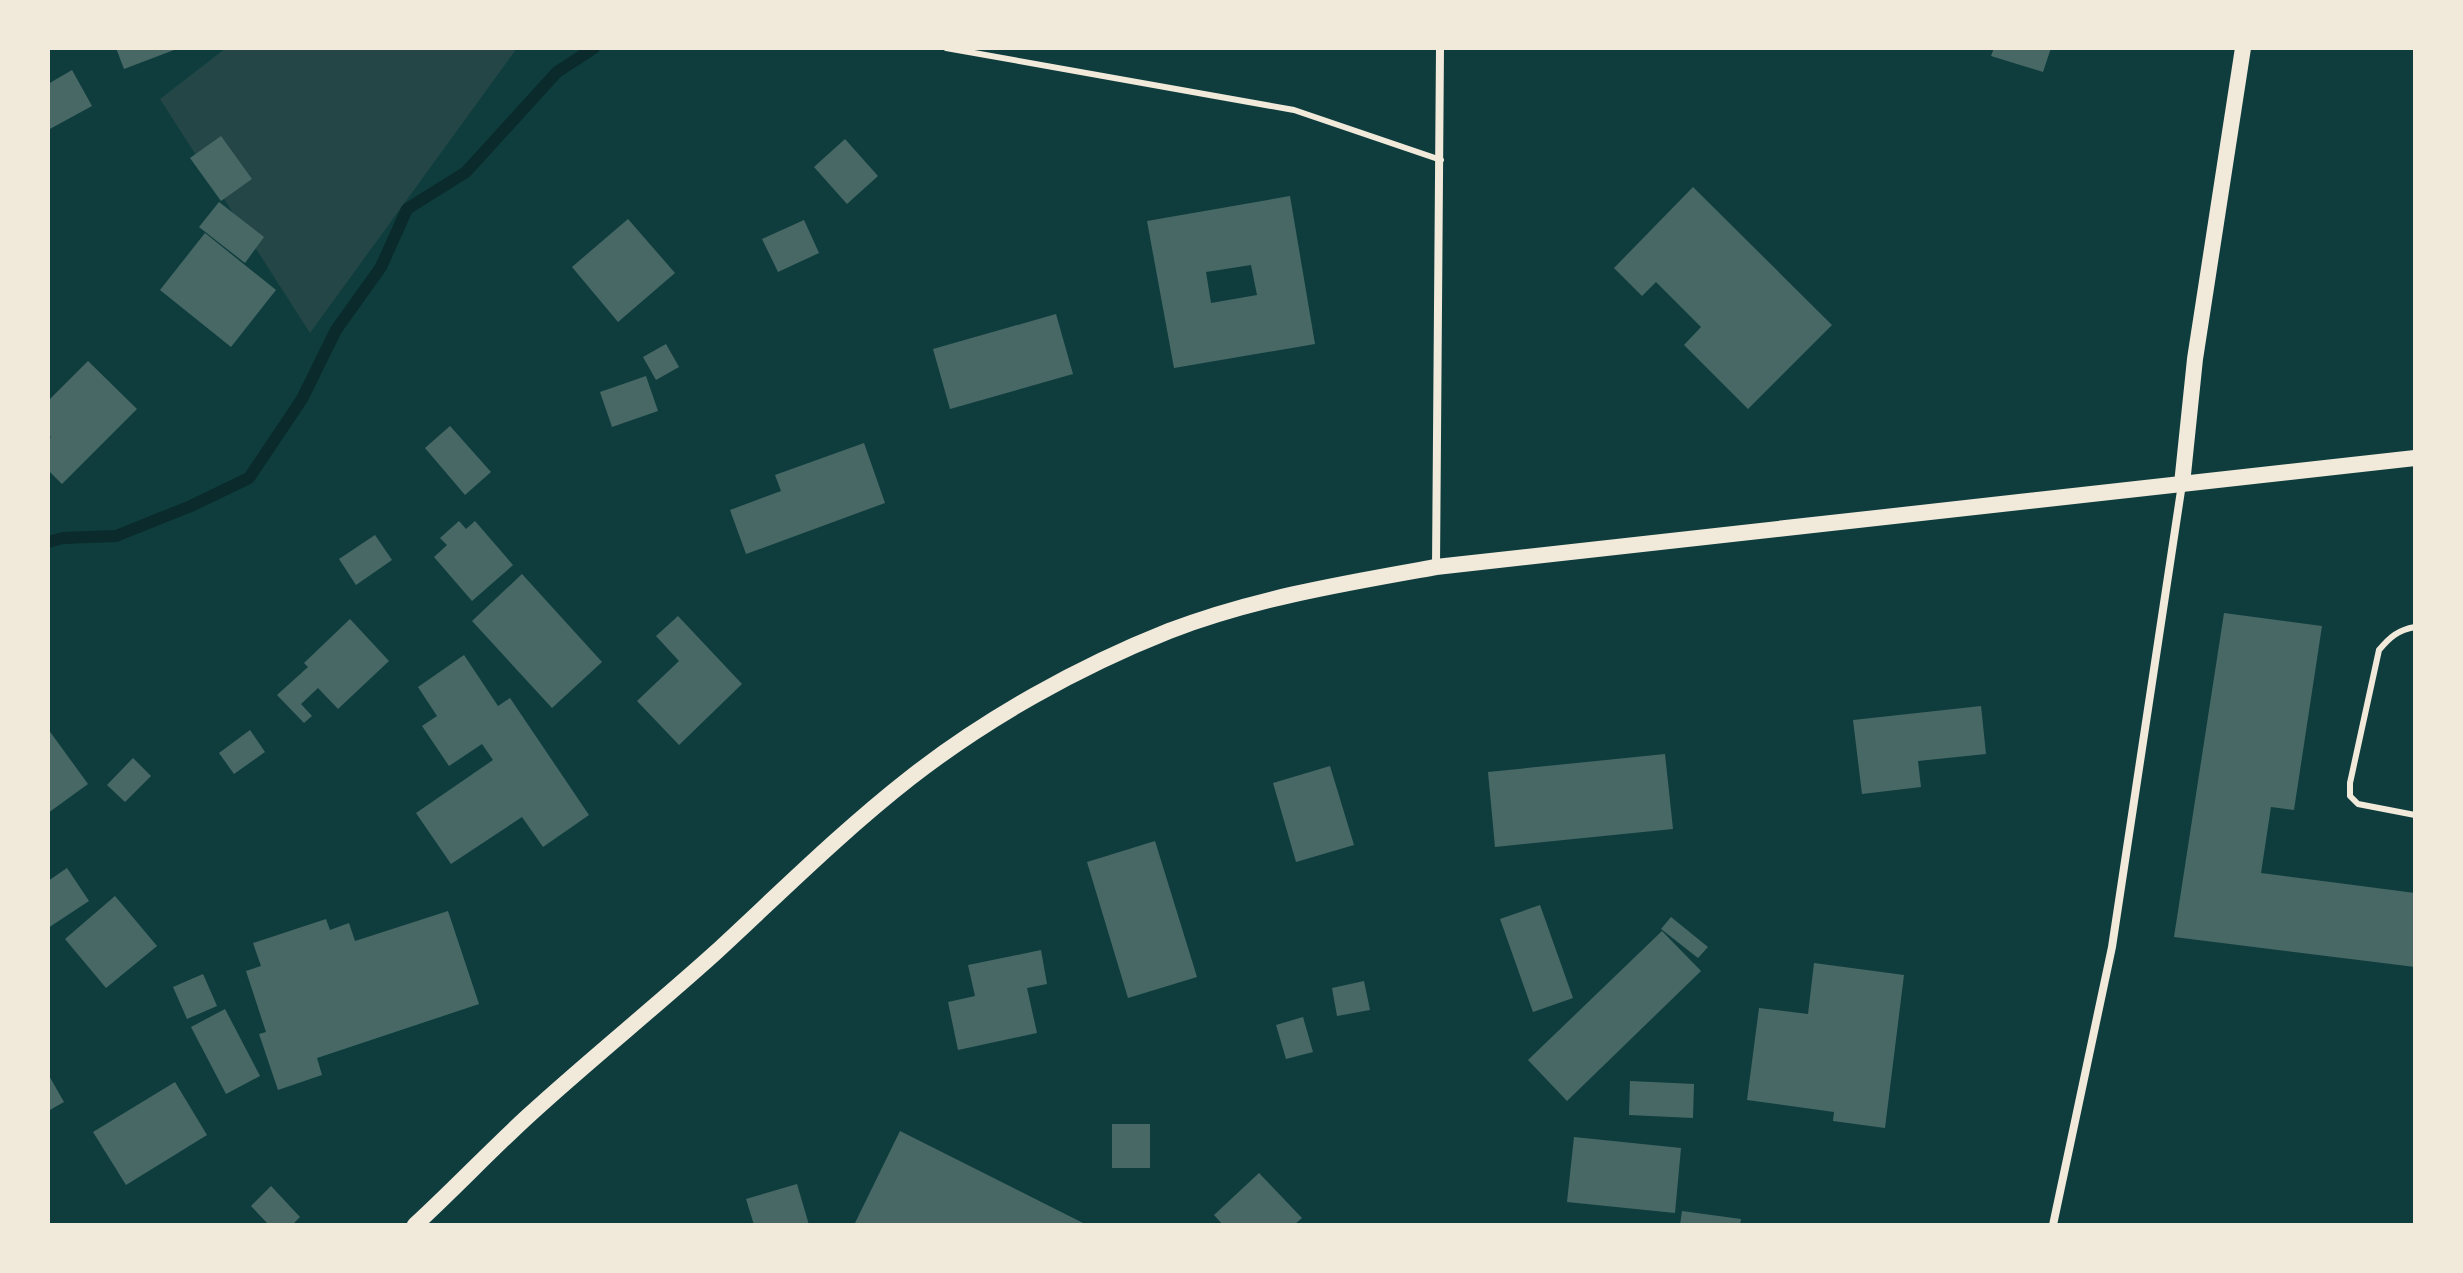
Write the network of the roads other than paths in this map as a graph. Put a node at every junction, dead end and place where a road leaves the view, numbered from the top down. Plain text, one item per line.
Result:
1 (946, 48) edge
2 (1440, 48) edge
3 (2243, 48) edge
4 (1441, 160) junction
5 (2415, 458) edge
6 (2182, 484) junction
7 (1436, 567) junction
8 (2415, 627) edge
9 (2415, 815) edge
10 (415, 1225) edge
11 (2053, 1225) edge

1 - 4 lane
2 - 4 street
3 - 6 main road
4 - 7 street
5 - 6 main road
6 - 7 main road
6 - 11 street
7 - 10 main road
8 - 9 lane

